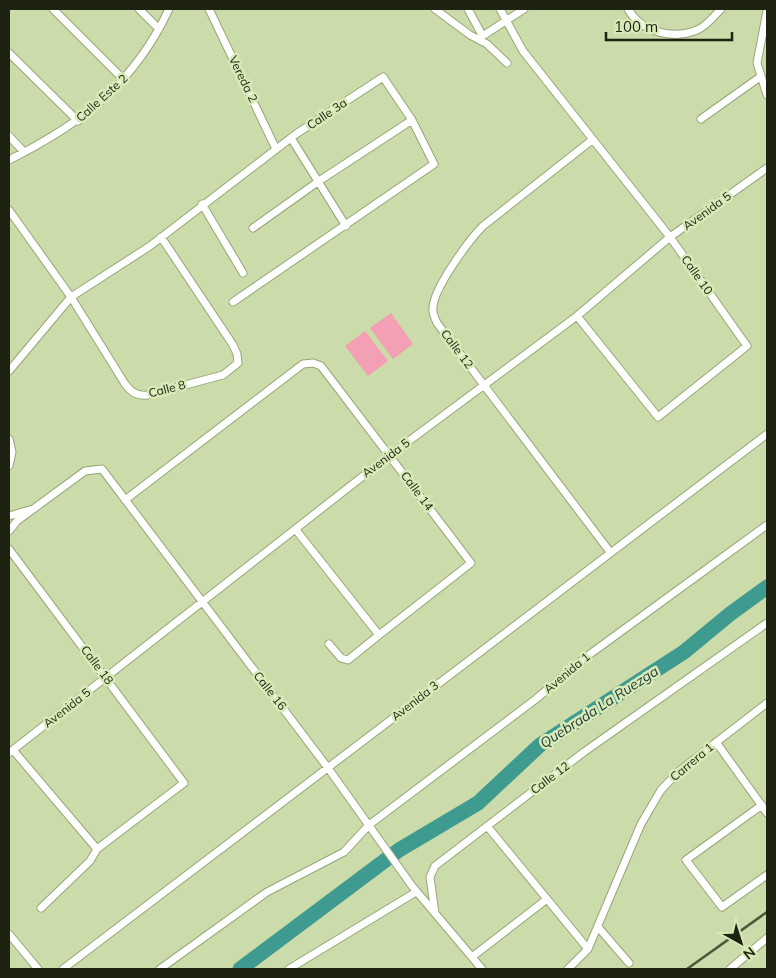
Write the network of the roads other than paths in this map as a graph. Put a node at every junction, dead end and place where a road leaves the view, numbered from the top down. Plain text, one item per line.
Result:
1 (52, 9) edge
2 (139, 9) edge
3 (168, 9) edge
4 (209, 9) edge
5 (435, 9) edge
6 (468, 9) edge
7 (500, 9) edge
8 (524, 9) edge
9 (628, 9) edge
10 (721, 9) edge
11 (767, 11) edge
12 (505, 21) junction
13 (159, 29) junction
14 (480, 37) junction
15 (767, 47) edge
16 (758, 49) junction
17 (9, 53) edge
18 (507, 63) dead end
19 (760, 78) junction
20 (124, 80) junction
21 (767, 95) edge
22 (701, 119) dead end
23 (412, 120) junction
24 (78, 121) junction
25 (9, 136) edge
26 (291, 138) junction
27 (592, 140) junction
28 (276, 149) junction
29 (24, 152) junction
30 (9, 160) edge
31 (767, 168) edge
32 (319, 181) junction
33 (202, 204) junction
34 (9, 210) edge
35 (346, 226) junction
36 (253, 228) dead end
37 (670, 237) junction
38 (161, 238) junction
39 (243, 273) dead end
40 (71, 297) junction
41 (233, 302) dead end
42 (577, 316) junction
43 (9, 372) edge
44 (485, 385) junction
45 (767, 434) edge
46 (9, 439) edge
47 (390, 455) junction
48 (9, 466) edge
49 (125, 500) junction
50 (36, 508) junction
51 (9, 516) edge
52 (767, 525) edge
53 (296, 530) junction
54 (9, 531) edge
55 (9, 549) edge
56 (610, 552) junction
57 (201, 602) junction
58 (767, 623) edge
59 (379, 634) junction
60 (329, 644) dead end
61 (106, 677) junction
62 (767, 703) edge
63 (716, 742) junction
64 (11, 752) edge
65 (328, 768) junction
66 (762, 805) junction
67 (767, 813) edge
68 (369, 825) junction
69 (487, 826) junction
70 (97, 849) junction
71 (767, 875) edge
72 (414, 889) junction
73 (546, 899) junction
74 (41, 908) dead end
75 (435, 913) junction
76 (598, 927) junction
77 (9, 934) edge
78 (767, 938) edge
79 (588, 949) junction
80 (472, 957) junction
81 (628, 962) dead end
82 (478, 968) edge
83 (38, 969) edge
84 (63, 969) edge
85 (160, 969) edge
86 (288, 969) edge
87 (568, 969) edge
88 (730, 969) edge

1 - 20 street
2 - 13 street
3 - 13 street, Calle Este 2
4 - 28 street, Vereda 2
5 - 14 street
6 - 14 street
7 - 12 street, Calle 10
8 - 12 street
9 - 10 street
11 - 16 street
12 - 14 street
12 - 27 street, Calle 10
13 - 20 street, Calle Este 2
14 - 18 street
15 - 16 street
16 - 19 street
17 - 24 street
19 - 21 street
19 - 22 street
20 - 24 street, Calle Este 2
23 - 26 street, Calle 3a
23 - 32 street
23 - 35 street, Calle 3a
24 - 29 street, Calle Este 2
25 - 29 street
26 - 28 street, Calle 3a
26 - 32 street
27 - 37 street, Calle 10
27 - 44 street, Calle 12
28 - 33 street, Calle 3a
29 - 30 street, Calle Este 2
31 - 37 street, Avenida 5
32 - 35 street
32 - 36 street
33 - 38 street, Calle 3a
33 - 39 street
34 - 40 street, Calle 8
35 - 41 street, Calle 3a
37 - 42 street, Avenida 5
37 - 42 street, Calle 10
38 - 40 street, Calle 3a
38 - 40 street, Calle 8
40 - 43 street, Calle 3a
42 - 44 street, Avenida 5
44 - 47 street, Avenida 5
44 - 56 street, Calle 12
45 - 56 street, Avenida 3
46 - 48 street
47 - 49 street, Calle 14
47 - 53 street, Avenida 5
47 - 59 street, Calle 14
49 - 50 street, Calle 16
49 - 57 street, Calle 16
50 - 51 street
50 - 54 street
52 - 68 street, Avenida 1
53 - 57 street, Avenida 5
53 - 59 street
55 - 61 street, Calle 18
56 - 65 street, Avenida 3
57 - 61 street, Avenida 5
57 - 65 street, Calle 16
58 - 69 street, Calle 12
59 - 60 street
61 - 64 street, Avenida 5
61 - 70 street, Calle 18
62 - 63 street, Carrera 1
63 - 66 street
63 - 76 street, Carrera 1
64 - 70 street
65 - 68 street, Calle 16
65 - 84 street, Avenida 3
66 - 67 street
66 - 71 street
68 - 72 street, Calle 16
68 - 85 street, Avenida 1
69 - 73 street
69 - 75 street, Calle 12
70 - 74 street
72 - 75 street, Calle 16
72 - 86 street
73 - 79 street
73 - 80 street
75 - 80 street
76 - 79 street
76 - 81 street
77 - 83 street
78 - 88 street
79 - 87 street
80 - 82 street

